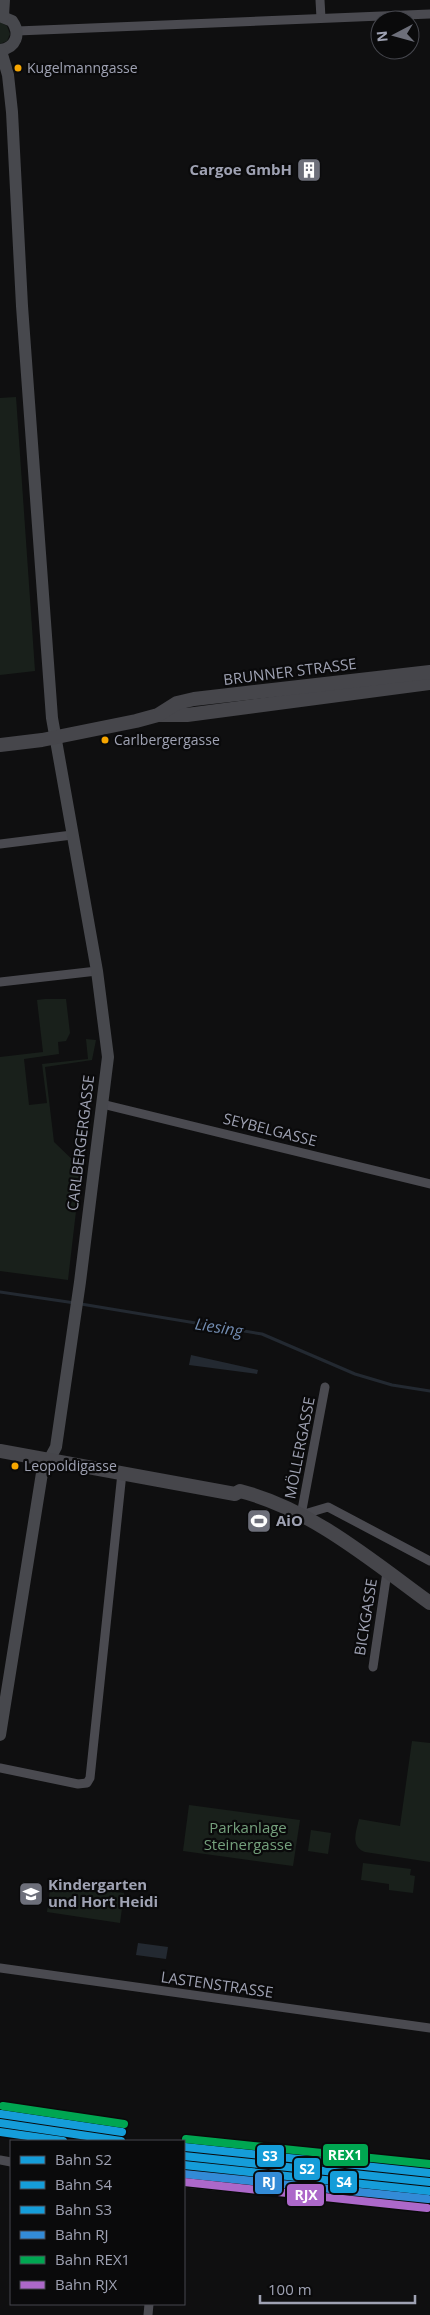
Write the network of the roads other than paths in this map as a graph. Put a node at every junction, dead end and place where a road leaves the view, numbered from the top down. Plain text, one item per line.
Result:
1 (4, 0) edge
2 (320, 0) edge
3 (430, 14) edge
4 (1, 16) edge
5 (321, 18) junction
6 (17, 31) junction
7 (1, 51) edge
8 (430, 672) edge
9 (430, 683) edge
10 (158, 715) junction
11 (54, 737) junction
12 (0, 745) edge
13 (72, 836) junction
14 (0, 844) edge
15 (97, 971) junction
16 (0, 982) edge
17 (102, 1104) junction
18 (430, 1184) edge
19 (325, 1387) dead end
20 (0, 1451) edge
21 (49, 1460) junction
22 (122, 1472) junction
23 (301, 1515) junction
24 (430, 1560) edge
25 (387, 1572) junction
26 (430, 1603) edge
27 (372, 1667) dead end
28 (0, 1735) edge
29 (0, 1768) edge
30 (0, 1968) edge
31 (430, 2028) edge
32 (185, 2183) edge
33 (430, 2207) edge

1 - 4 street
2 - 5 street
3 - 5 street
4 - 6 street
5 - 6 street
6 - 7 street
7 - 11 street, CARLBERGERGASSE
8 - 10 main road, BRUNNER STRASSE
9 - 10 main road, BRUNNER STRASSE
10 - 11 main road, BRUNNER STRASSE
11 - 12 main road, BRUNNER STRASSE
11 - 13 street, CARLBERGERGASSE
13 - 14 street
13 - 15 street, CARLBERGERGASSE
15 - 16 street
15 - 17 street, CARLBERGERGASSE
17 - 18 street, SEYBELGASSE
17 - 21 street, CARLBERGERGASSE
19 - 23 street, MÖLLERGASSE
20 - 21 main road
21 - 22 main road
21 - 28 street
22 - 23 main road
22 - 29 street
23 - 24 street
23 - 25 main road
25 - 26 main road
25 - 27 street, BICKGASSE
30 - 31 street, LASTENSTRASSE
32 - 33 street

